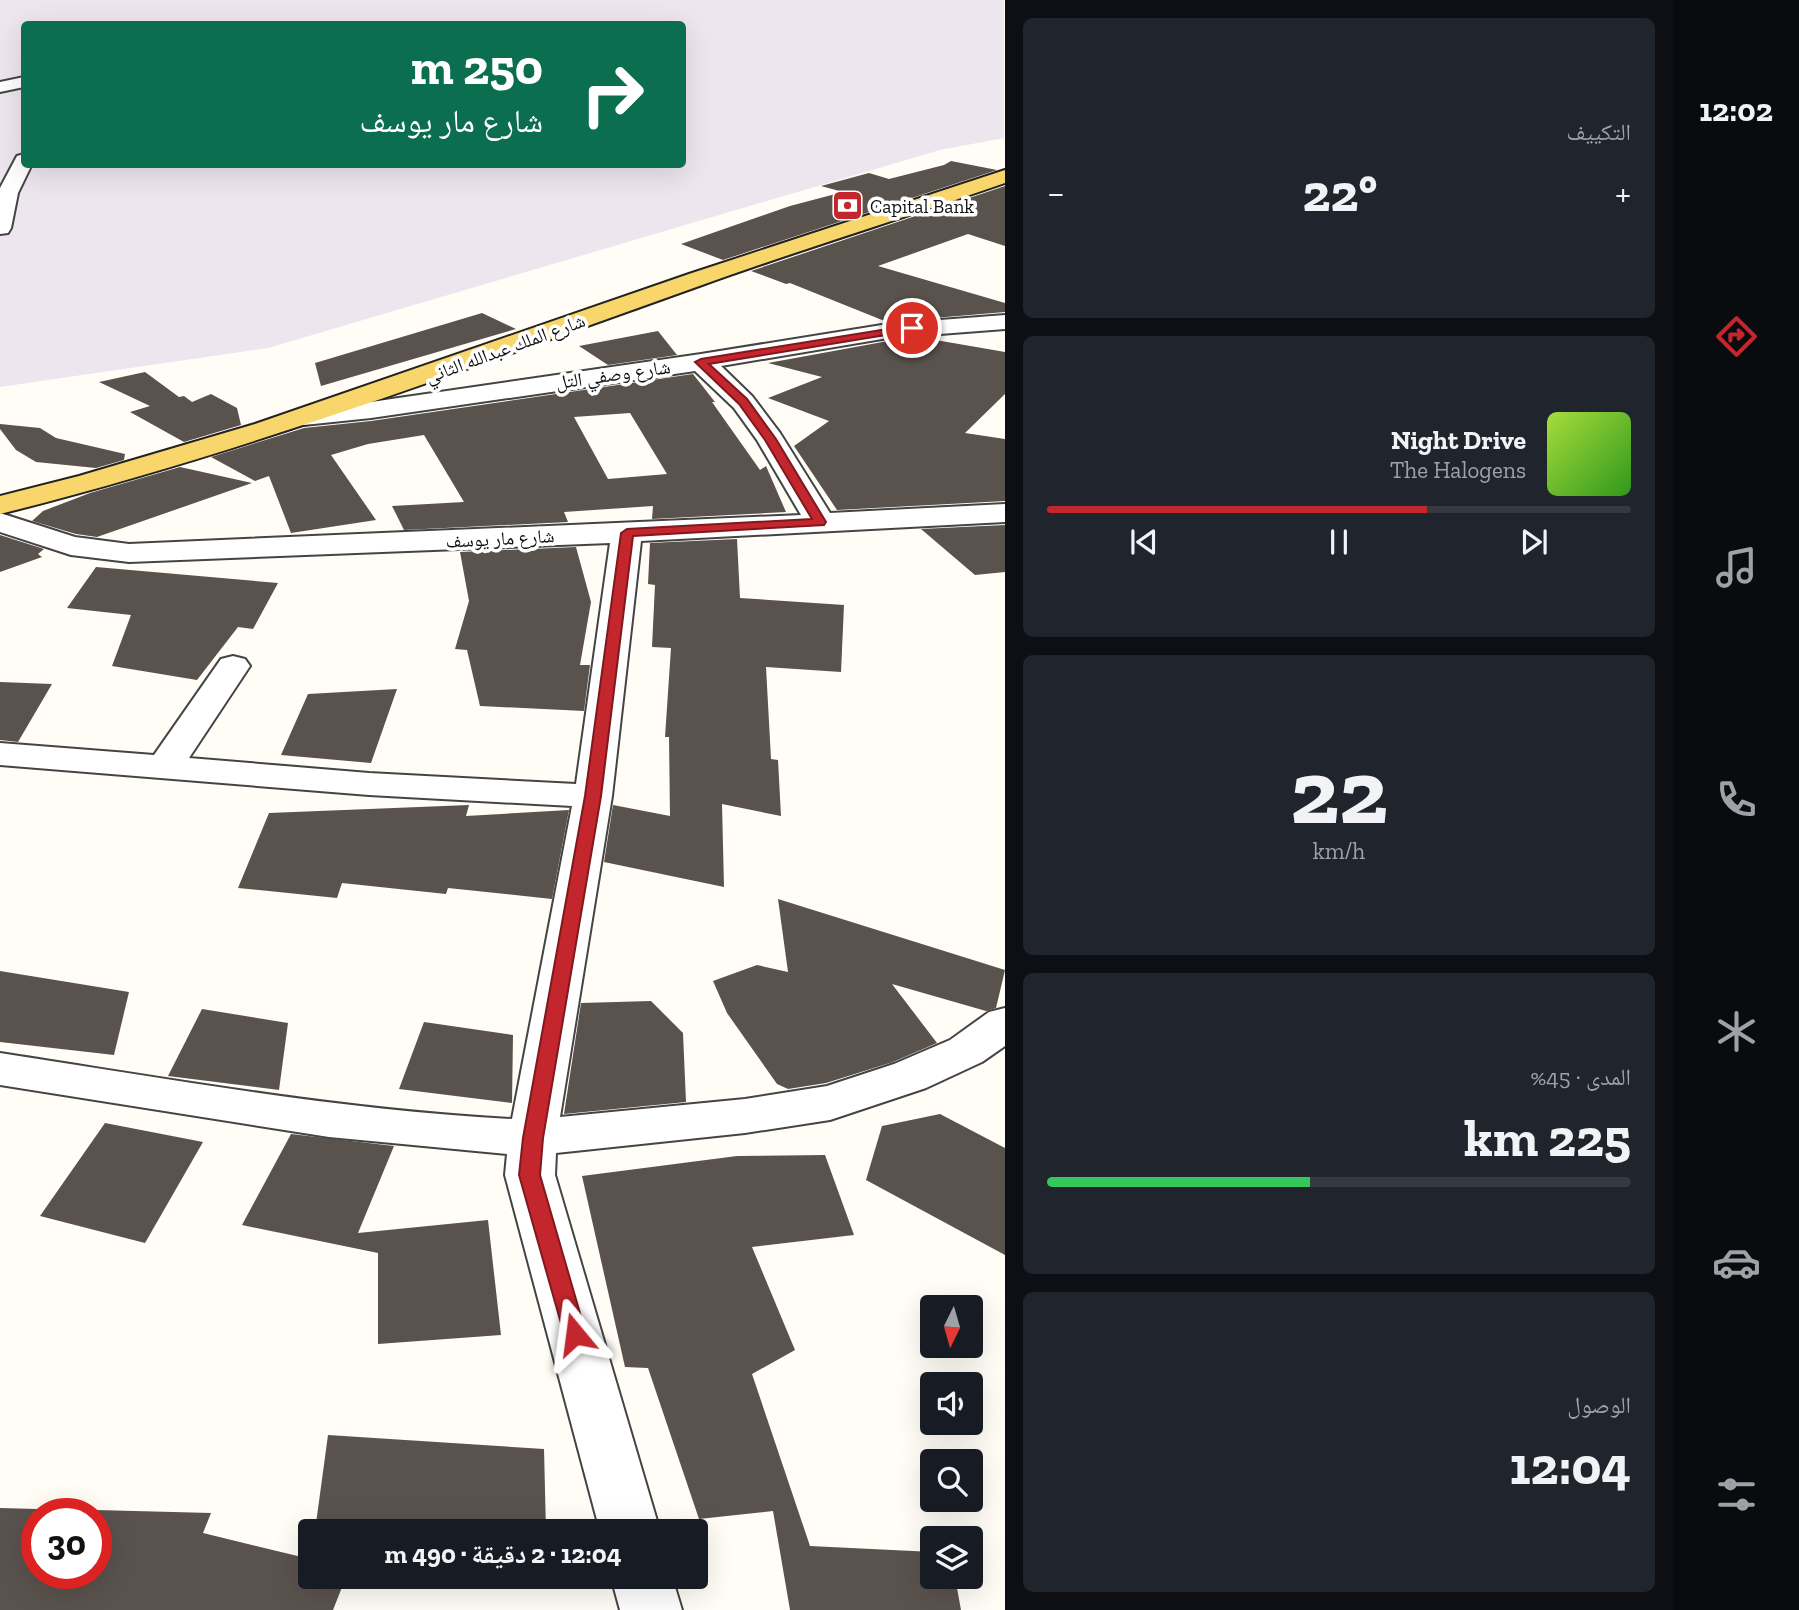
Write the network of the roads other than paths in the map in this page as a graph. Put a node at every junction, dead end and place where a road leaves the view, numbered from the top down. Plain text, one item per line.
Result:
1 (21, 83) edge
2 (0, 87) edge
3 (0, 159) edge
4 (21, 162) edge
5 (21, 166) edge
6 (1004, 168) edge
7 (1004, 176) edge
8 (0, 228) edge
9 (1004, 322) edge
10 (701, 362) junction
11 (438, 373) junction
12 (471, 395) junction
13 (304, 417) junction
14 (1, 490) edge
15 (1004, 513) edge
16 (0, 522) edge
17 (820, 522) junction
18 (627, 533) junction
19 (233, 666) dead end
20 (0, 754) edge
21 (164, 768) junction
22 (593, 796) junction
23 (1004, 1023) edge
24 (4, 1076) edge
25 (533, 1138) junction
26 (626, 1519) edge
27 (645, 1589) edge
28 (651, 1610) edge

1 - 2 street
3 - 4 street
5 - 8 street
6 - 14 main road, شارع الملك عبدالله الثاني
7 - 11 main road, شارع الملك عبدالله الثاني
9 - 10 street, شارع وصفي التل
10 - 12 street, شارع وصفي التل
10 - 17 street
11 - 12 street
11 - 13 main road, شارع الملك عبدالله الثاني
12 - 13 street, شارع وصفي التل
13 - 14 main road, شارع الملك عبدالله الثاني
15 - 17 street, شارع مار يوسف
16 - 18 street, شارع مار يوسف
17 - 18 street, شارع مار يوسف
18 - 22 street
19 - 21 street
20 - 21 street
21 - 22 street
22 - 25 street
23 - 25 street
24 - 25 street
25 - 26 street
27 - 28 street

